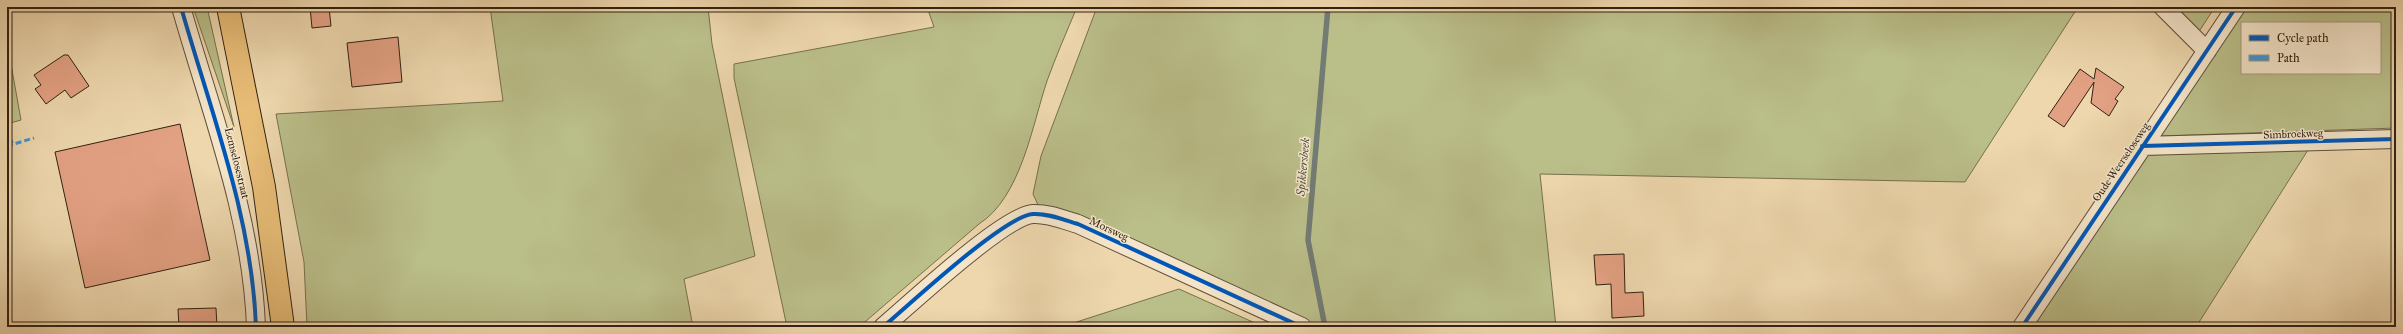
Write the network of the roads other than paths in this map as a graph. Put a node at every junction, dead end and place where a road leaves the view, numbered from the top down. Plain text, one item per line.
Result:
1 (181, 7) edge
2 (228, 7) edge
3 (2163, 7) edge
4 (2236, 7) edge
5 (2208, 51) junction
6 (2396, 139) edge
7 (2142, 146) junction
8 (256, 327) edge
9 (283, 327) edge
10 (883, 327) edge
11 (1302, 327) edge
12 (2022, 327) edge

1 - 8 street, Lemselosestraat
2 - 9 main road
3 - 5 street
4 - 5 street, Oude Weerseloseweg
5 - 7 street, Oude Weerseloseweg
6 - 7 street, Simbroekweg
7 - 12 street, Oude Weerseloseweg
10 - 11 street, Morsweg

